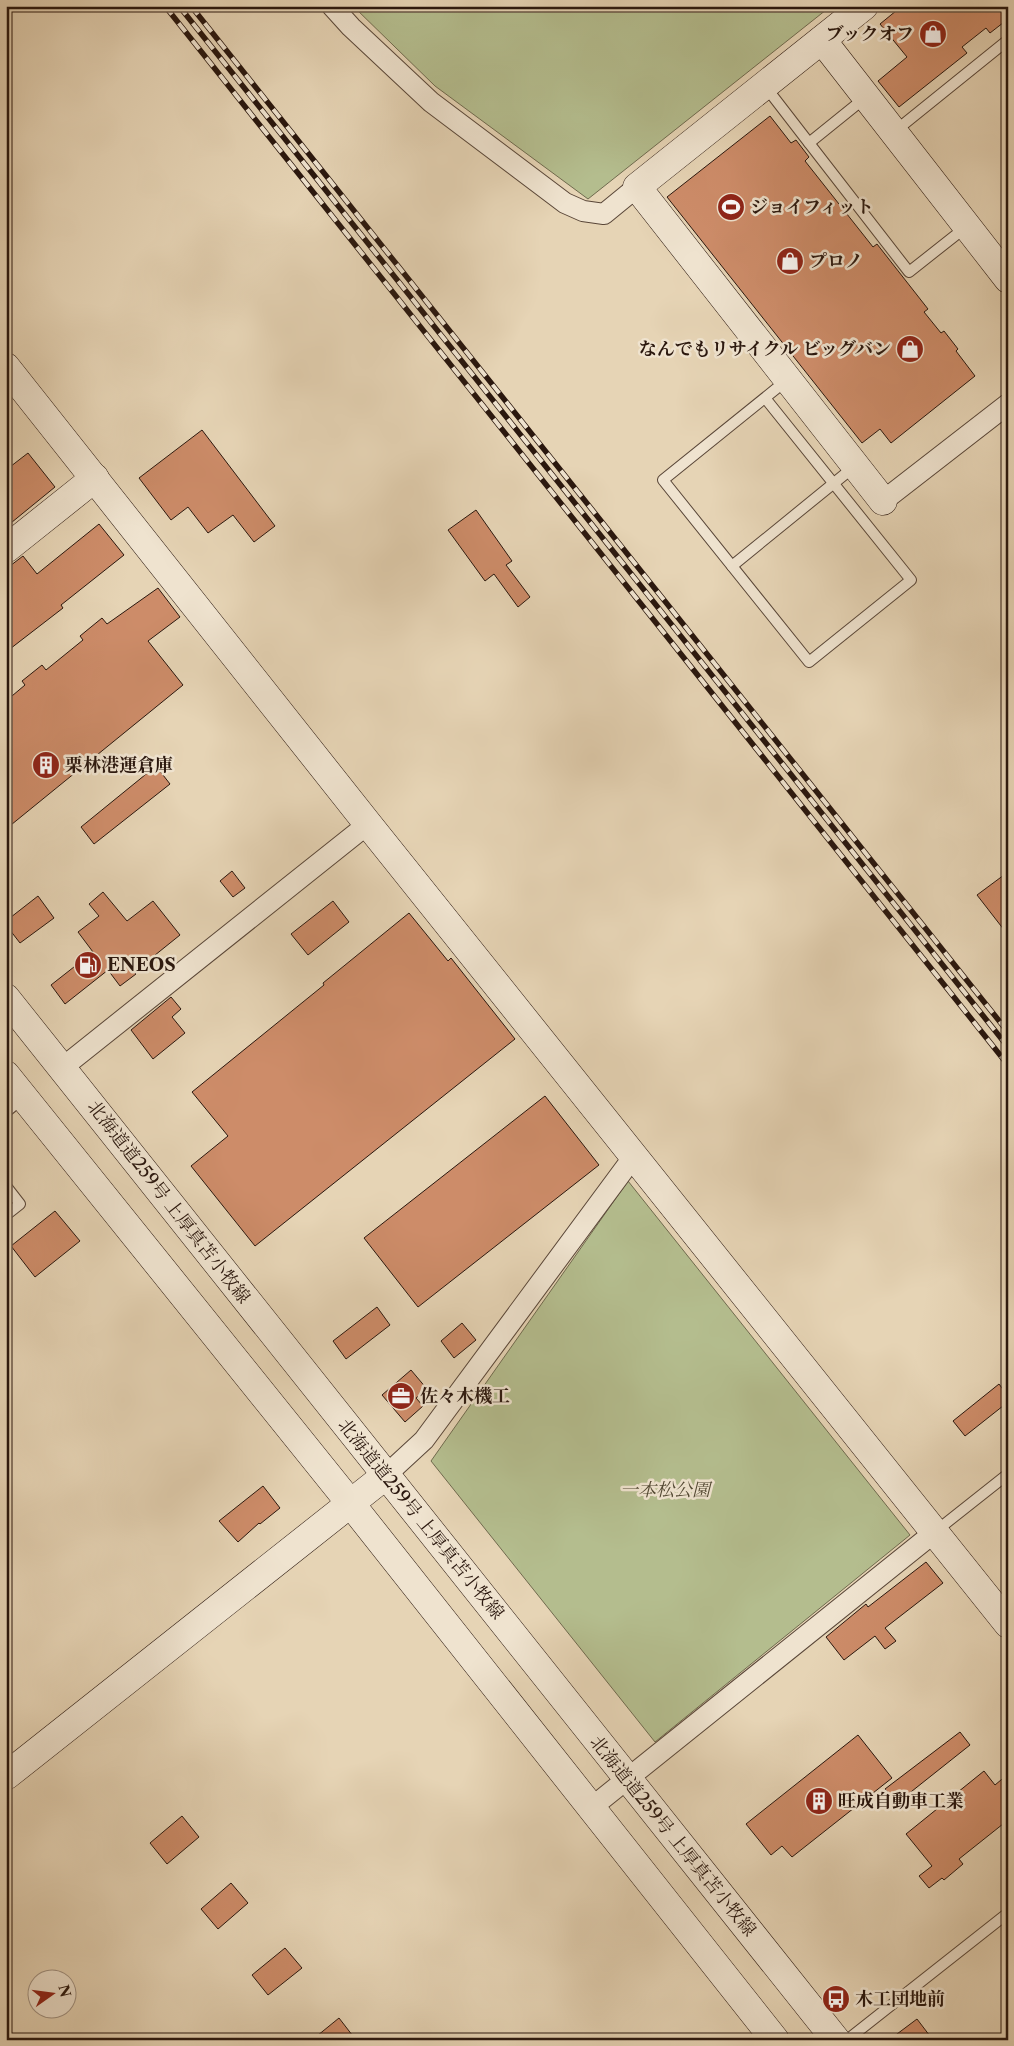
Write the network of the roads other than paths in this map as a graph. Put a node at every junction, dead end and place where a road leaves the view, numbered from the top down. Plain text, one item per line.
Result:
1 (332, 6) edge
2 (864, 6) edge
3 (822, 40) junction
4 (1008, 40) edge
5 (765, 86) junction
6 (867, 97) junction
7 (894, 132) junction
8 (808, 143) junction
9 (637, 187) junction
10 (967, 226) junction
11 (1004, 268) edge
12 (6, 367) edge
13 (788, 379) junction
14 (765, 398) junction
15 (1008, 404) edge
16 (856, 466) junction
17 (96, 478) junction
18 (834, 483) junction
19 (884, 501) joint
20 (6, 549) edge
21 (732, 566) junction
22 (368, 824) junction
23 (6, 998) edge
24 (62, 1068) junction
25 (6, 1075) edge
26 (15, 1105) edge
27 (634, 1156) junction
28 (6, 1186) edge
29 (6, 1215) edge
30 (1008, 1474) edge
31 (386, 1476) junction
32 (350, 1504) junction
33 (934, 1532) junction
34 (1008, 1624) edge
35 (6, 1776) edge
36 (627, 1779) junction
37 (591, 1808) junction
38 (1008, 1913) edge
39 (775, 2040) edge
40 (836, 2040) edge
41 (846, 2040) edge

1 - 9 street
2 - 3 street
3 - 5 street
3 - 6 street
4 - 7 lane
5 - 8 lane
5 - 9 street
6 - 7 street
6 - 8 lane
7 - 10 street
8 - 10 lane
9 - 13 street
10 - 11 street
12 - 17 street
13 - 14 lane
13 - 16 street
14 - 18 lane
14 - 21 lane
15 - 19 street
16 - 18 lane
16 - 19 street
17 - 20 street
17 - 22 street
18 - 21 lane
18 - 21 lane
22 - 24 street
22 - 27 street
23 - 24 street, 北海道道259号 上厚真苫小牧線
24 - 31 street, 北海道道259号 上厚真苫小牧線
25 - 26 street
26 - 32 street
27 - 31 street
27 - 33 street
28 - 29 lane
30 - 33 lane
31 - 32 street
31 - 36 street, 北海道道259号 上厚真苫小牧線
32 - 35 street
32 - 37 street
33 - 34 street
33 - 36 street
36 - 37 street
36 - 40 street, 北海道道259号 上厚真苫小牧線
37 - 39 street
38 - 41 lane

